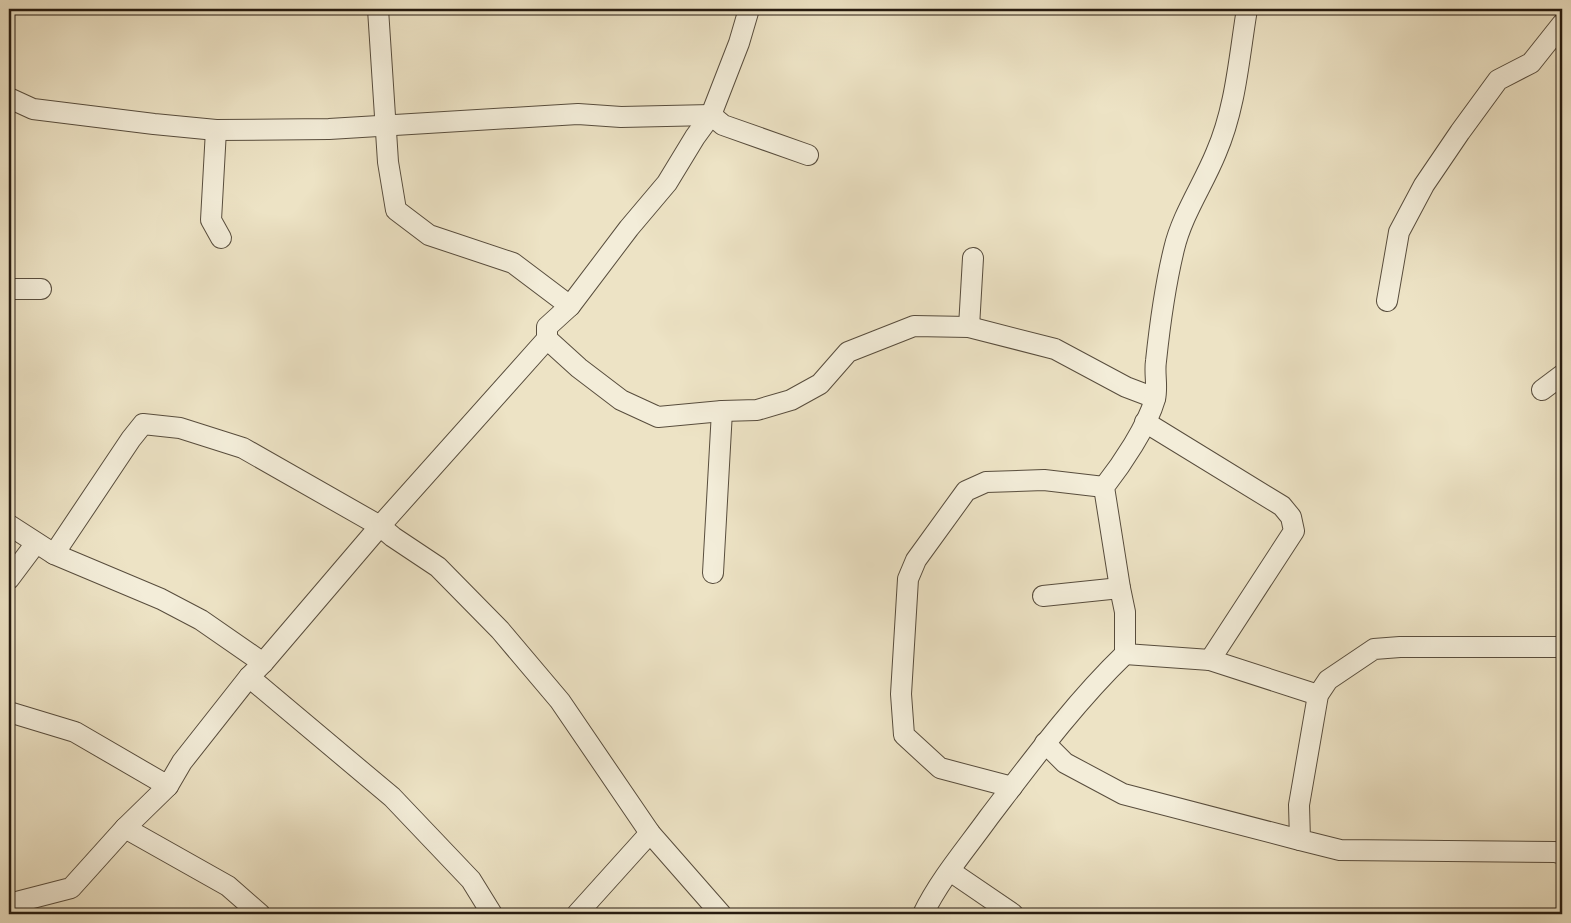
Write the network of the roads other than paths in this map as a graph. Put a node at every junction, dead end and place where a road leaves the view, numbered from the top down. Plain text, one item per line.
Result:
1 (378, 9) edge
2 (749, 9) edge
3 (1247, 9) edge
4 (1562, 24) edge
5 (9, 98) edge
6 (711, 115) junction
7 (387, 126) junction
8 (216, 130) junction
9 (808, 155) dead end
10 (222, 238) dead end
11 (973, 258) dead end
12 (9, 289) edge
13 (41, 289) dead end
14 (1387, 301) dead end
15 (570, 306) junction
16 (969, 327) junction
17 (547, 339) junction
18 (1562, 375) edge
19 (1542, 390) dead end
20 (1155, 398) junction
21 (722, 411) junction
22 (1145, 422) junction
23 (1104, 487) junction
24 (9, 525) edge
25 (380, 526) junction
26 (36, 543) junction
27 (54, 554) junction
28 (713, 573) dead end
29 (9, 579) edge
30 (1120, 588) junction
31 (1043, 596) dead end
32 (1562, 647) edge
33 (1125, 654) junction
34 (1210, 660) junction
35 (263, 663) junction
36 (249, 677) junction
37 (1318, 695) junction
38 (9, 712) edge
39 (1045, 743) junction
40 (168, 786) junction
41 (1012, 787) junction
42 (125, 828) junction
43 (650, 833) junction
44 (1300, 840) junction
45 (1562, 854) edge
46 (950, 871) junction
47 (9, 904) edge
48 (260, 914) edge
49 (492, 914) edge
50 (577, 914) edge
51 (721, 914) edge
52 (923, 914) edge
53 (1013, 914) edge

1 - 7 street
2 - 6 street
3 - 20 street
4 - 14 street
5 - 8 street
6 - 7 street
6 - 9 street
6 - 15 street
7 - 8 street
7 - 15 street
8 - 10 street
11 - 16 street
12 - 13 street
15 - 17 street
16 - 20 street
16 - 21 street
17 - 21 street
17 - 25 street
18 - 19 street
20 - 22 street
21 - 28 street
22 - 23 street
22 - 34 street
23 - 30 street
23 - 41 street
24 - 26 street
25 - 27 street
25 - 35 street
25 - 43 street
26 - 27 street
26 - 29 street
27 - 35 street
30 - 31 street
30 - 33 street
32 - 37 street
33 - 34 street
33 - 39 street
34 - 37 street
35 - 36 street
36 - 40 street
36 - 49 street
37 - 44 street
38 - 40 street
39 - 41 street
39 - 44 street
40 - 42 street
41 - 46 street
42 - 47 street
42 - 48 street
43 - 50 street
43 - 51 street
44 - 45 street
46 - 52 street
46 - 53 street

